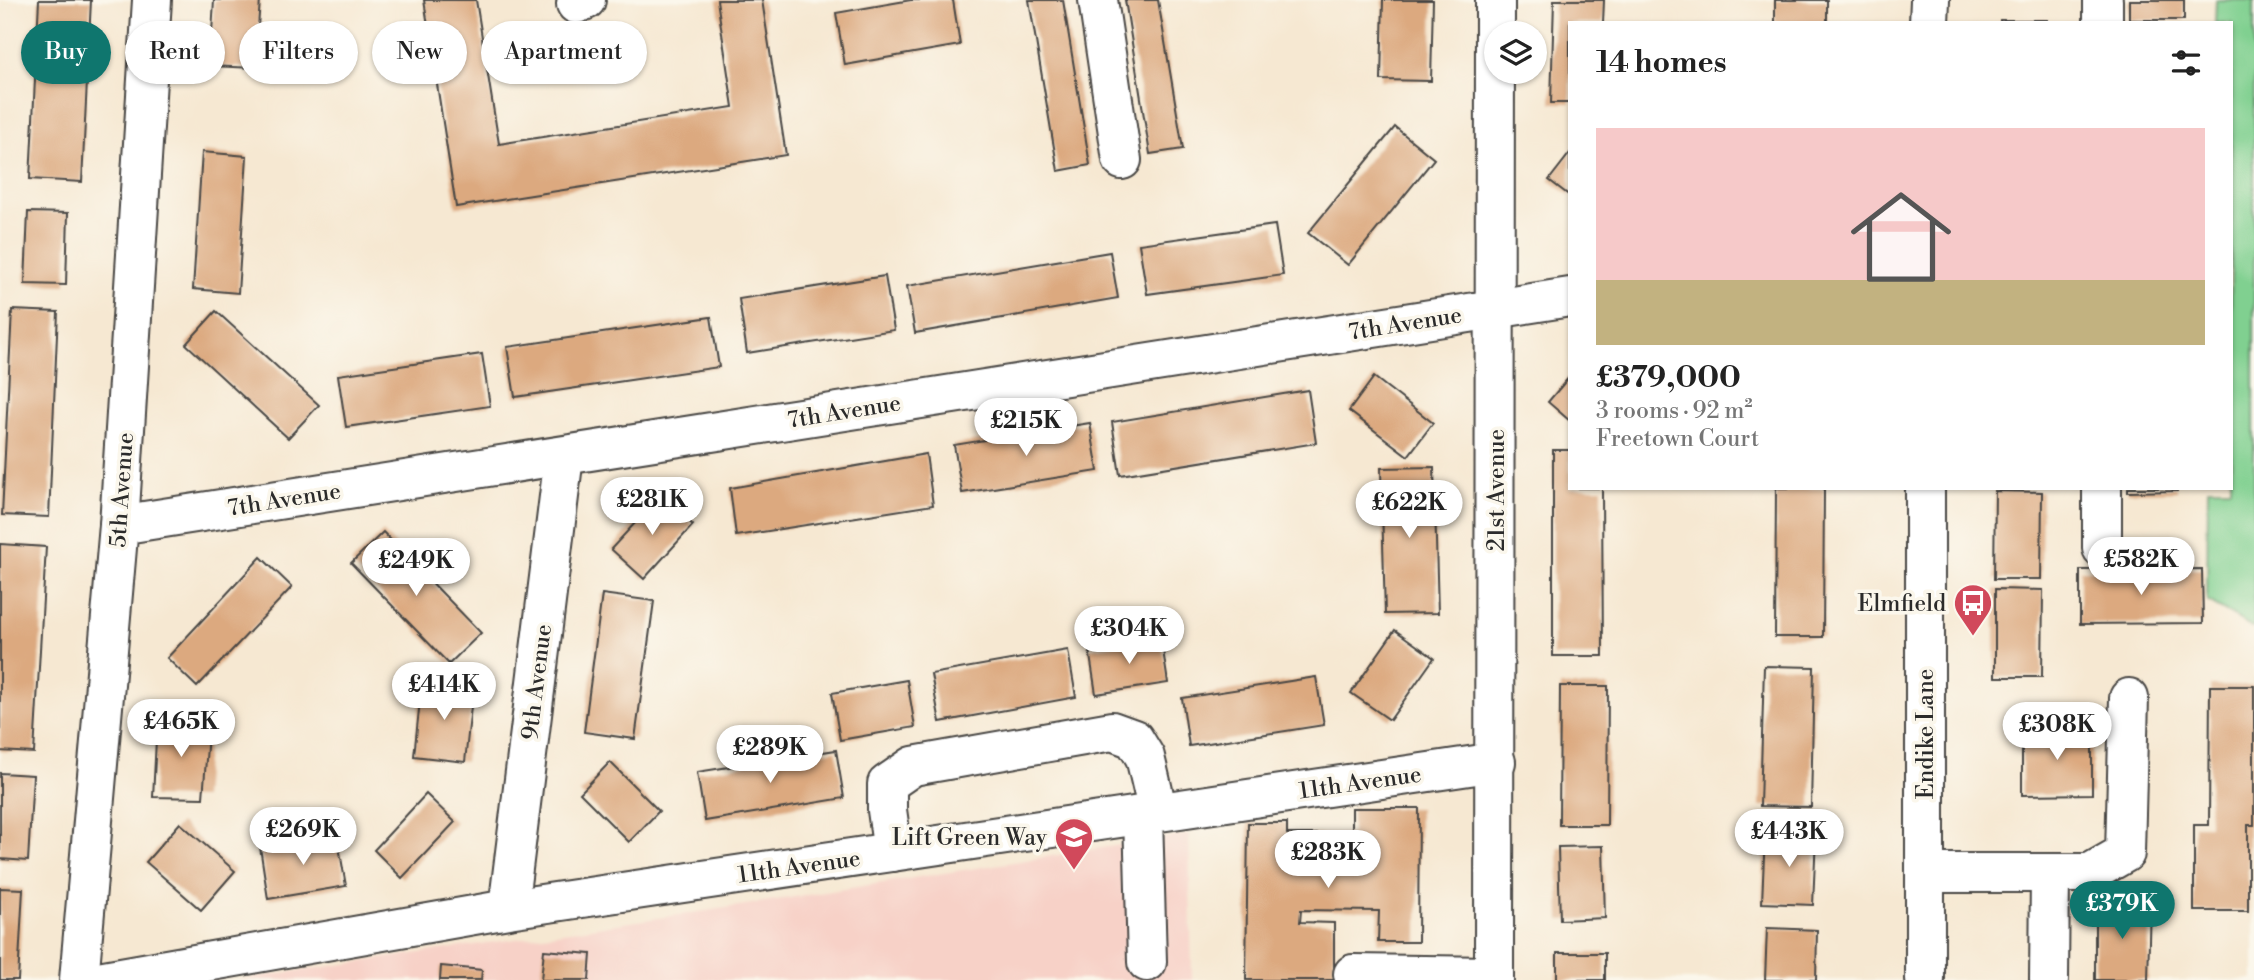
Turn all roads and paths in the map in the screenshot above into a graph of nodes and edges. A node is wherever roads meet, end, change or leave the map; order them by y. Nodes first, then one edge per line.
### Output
1 (152, 0) edge
2 (1098, 0) edge
3 (1495, 0) edge
4 (1930, 0) edge
5 (2103, 0) edge
6 (1929, 21) edge
7 (2103, 21) edge
8 (1122, 160) dead end
9 (1568, 297) edge
10 (1496, 309) junction
11 (564, 456) junction
12 (1925, 490) edge
13 (2102, 490) edge
14 (119, 524) junction
15 (2102, 548) dead end
16 (2129, 698) dead end
17 (1496, 762) junction
18 (1151, 813) junction
19 (894, 852) junction
20 (1925, 873) junction
21 (2050, 873) junction
22 (508, 909) junction
23 (1147, 962) dead end
24 (1353, 974) dead end
25 (1494, 978) edge
26 (79, 980) edge
27 (104, 980) edge
28 (1924, 980) edge
29 (2049, 980) edge

1 - 14 street, 5th Avenue
2 - 8 street
3 - 10 street, 21st Avenue
4 - 6 street
5 - 7 street
9 - 10 street, 7th Avenue
10 - 11 street, 7th Avenue
10 - 17 street, 21st Avenue
11 - 14 street, 7th Avenue
11 - 22 street, 9th Avenue
12 - 20 street, Endike Lane
13 - 15 street
14 - 26 street, 5th Avenue
16 - 21 street
17 - 18 street, 11th Avenue
17 - 25 street, 21st Avenue
18 - 19 street, 11th Avenue
18 - 19 street
18 - 23 street
19 - 22 street, 11th Avenue
20 - 21 street
20 - 28 street, Endike Lane
21 - 29 street
22 - 27 street, 11th Avenue
24 - 25 street

